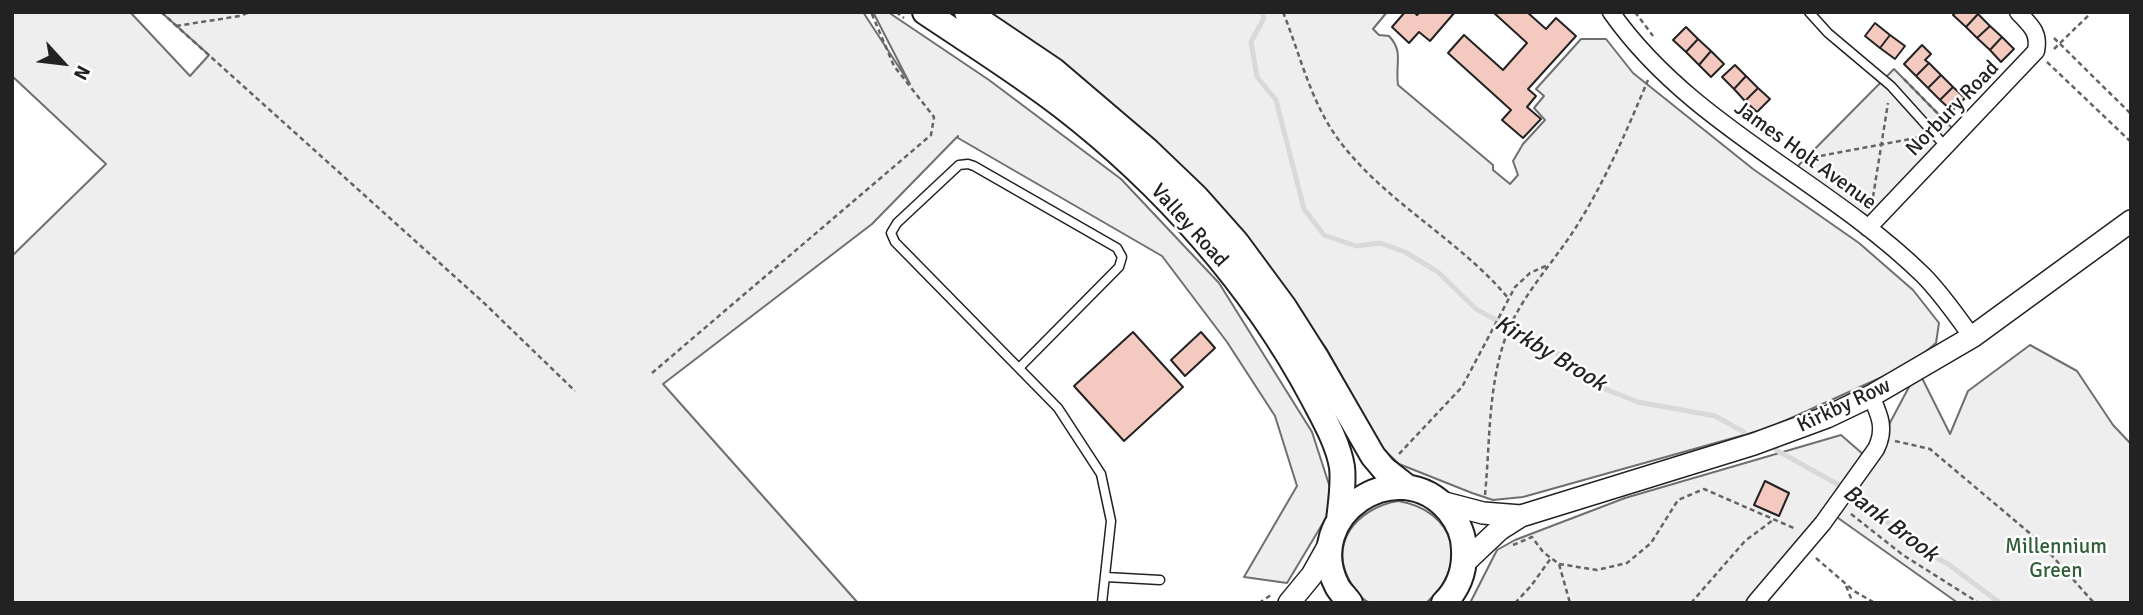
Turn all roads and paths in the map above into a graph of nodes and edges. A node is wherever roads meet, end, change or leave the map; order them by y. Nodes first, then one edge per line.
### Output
1 (161, 12) edge
2 (250, 12) edge
3 (871, 12) edge
4 (896, 12) edge
5 (967, 12) edge
6 (1283, 12) edge
7 (1611, 12) edge
8 (1809, 12) edge
9 (2018, 12) edge
10 (2092, 12) edge
11 (916, 16) edge
12 (176, 26) junction
13 (2033, 28) junction
14 (2060, 44) junction
15 (2040, 55) junction
16 (1654, 64) junction
17 (1891, 86) junction
18 (2131, 114) edge
19 (1958, 134) junction
20 (1934, 135) junction
21 (2131, 142) edge
22 (1882, 144) junction
23 (1946, 147) junction
24 (1792, 172) junction
25 (2131, 221) edge
26 (1868, 228) junction
27 (1551, 263) junction
28 (1509, 299) junction
29 (1972, 337) junction
30 (1019, 368) junction
31 (652, 373) dead end
32 (575, 391) dead end
33 (1871, 396) junction
34 (1882, 438) junction
35 (1396, 458) dead end
36 (1407, 487) junction
37 (1485, 495) dead end
38 (1441, 502) junction
39 (1838, 503) junction
40 (1521, 516) junction
41 (1773, 520) junction
42 (1335, 530) junction
43 (1807, 541) junction
44 (1509, 547) dead end
45 (1551, 558) junction
46 (1559, 564) junction
47 (1106, 577) junction
48 (1160, 580) dead end
49 (1459, 583) edge
50 (1845, 583) junction
51 (1102, 603) edge
52 (1290, 603) edge
53 (1350, 603) edge
54 (1444, 603) edge
55 (1515, 603) edge
56 (1570, 603) edge
57 (1691, 603) edge
58 (1755, 603) edge
59 (1853, 603) edge
60 (1875, 603) edge
61 (1979, 603) edge
62 (2094, 603) edge

1 - 12 path
2 - 12 path
3 - 31 path
4 - 11 path
5 - 36 main road, Valley Road
6 - 28 path
7 - 16 street, James Holt Avenue
8 - 17 lane
9 - 13 street
10 - 14 path
11 - 42 main road, Valley Road
12 - 32 path
13 - 14 path
13 - 15 street
14 - 15 path
14 - 18 path
15 - 19 street, Norbury Road
15 - 21 path
16 - 24 street, James Holt Avenue
16 - 27 path
17 - 19 path
17 - 20 lane
17 - 22 path
19 - 23 street, Norbury Road
20 - 22 path
20 - 23 lane
22 - 24 path
22 - 26 path
23 - 26 street, Norbury Road
24 - 26 street, James Holt Avenue
25 - 29 street, Kirkby Row
26 - 29 street, James Holt Avenue
27 - 28 path
27 - 37 path
28 - 35 path
29 - 33 street, Kirkby Row
30 - 30 lane
30 - 47 lane
33 - 34 street
33 - 40 street, Kirkby Row
34 - 39 street
34 - 62 path
36 - 38 main road
36 - 42 main road
38 - 40 street, Kirkby Row
38 - 49 main road
39 - 43 street
39 - 61 path
40 - 49 street, Kirkby Row
41 - 43 path
41 - 46 path
41 - 57 path
42 - 52 street
42 - 53 main road, Valley Road
43 - 50 path
43 - 58 street
44 - 45 path
45 - 46 path
45 - 55 path
46 - 56 path
47 - 48 lane
47 - 51 lane
49 - 54 main road
50 - 59 path
50 - 60 path

